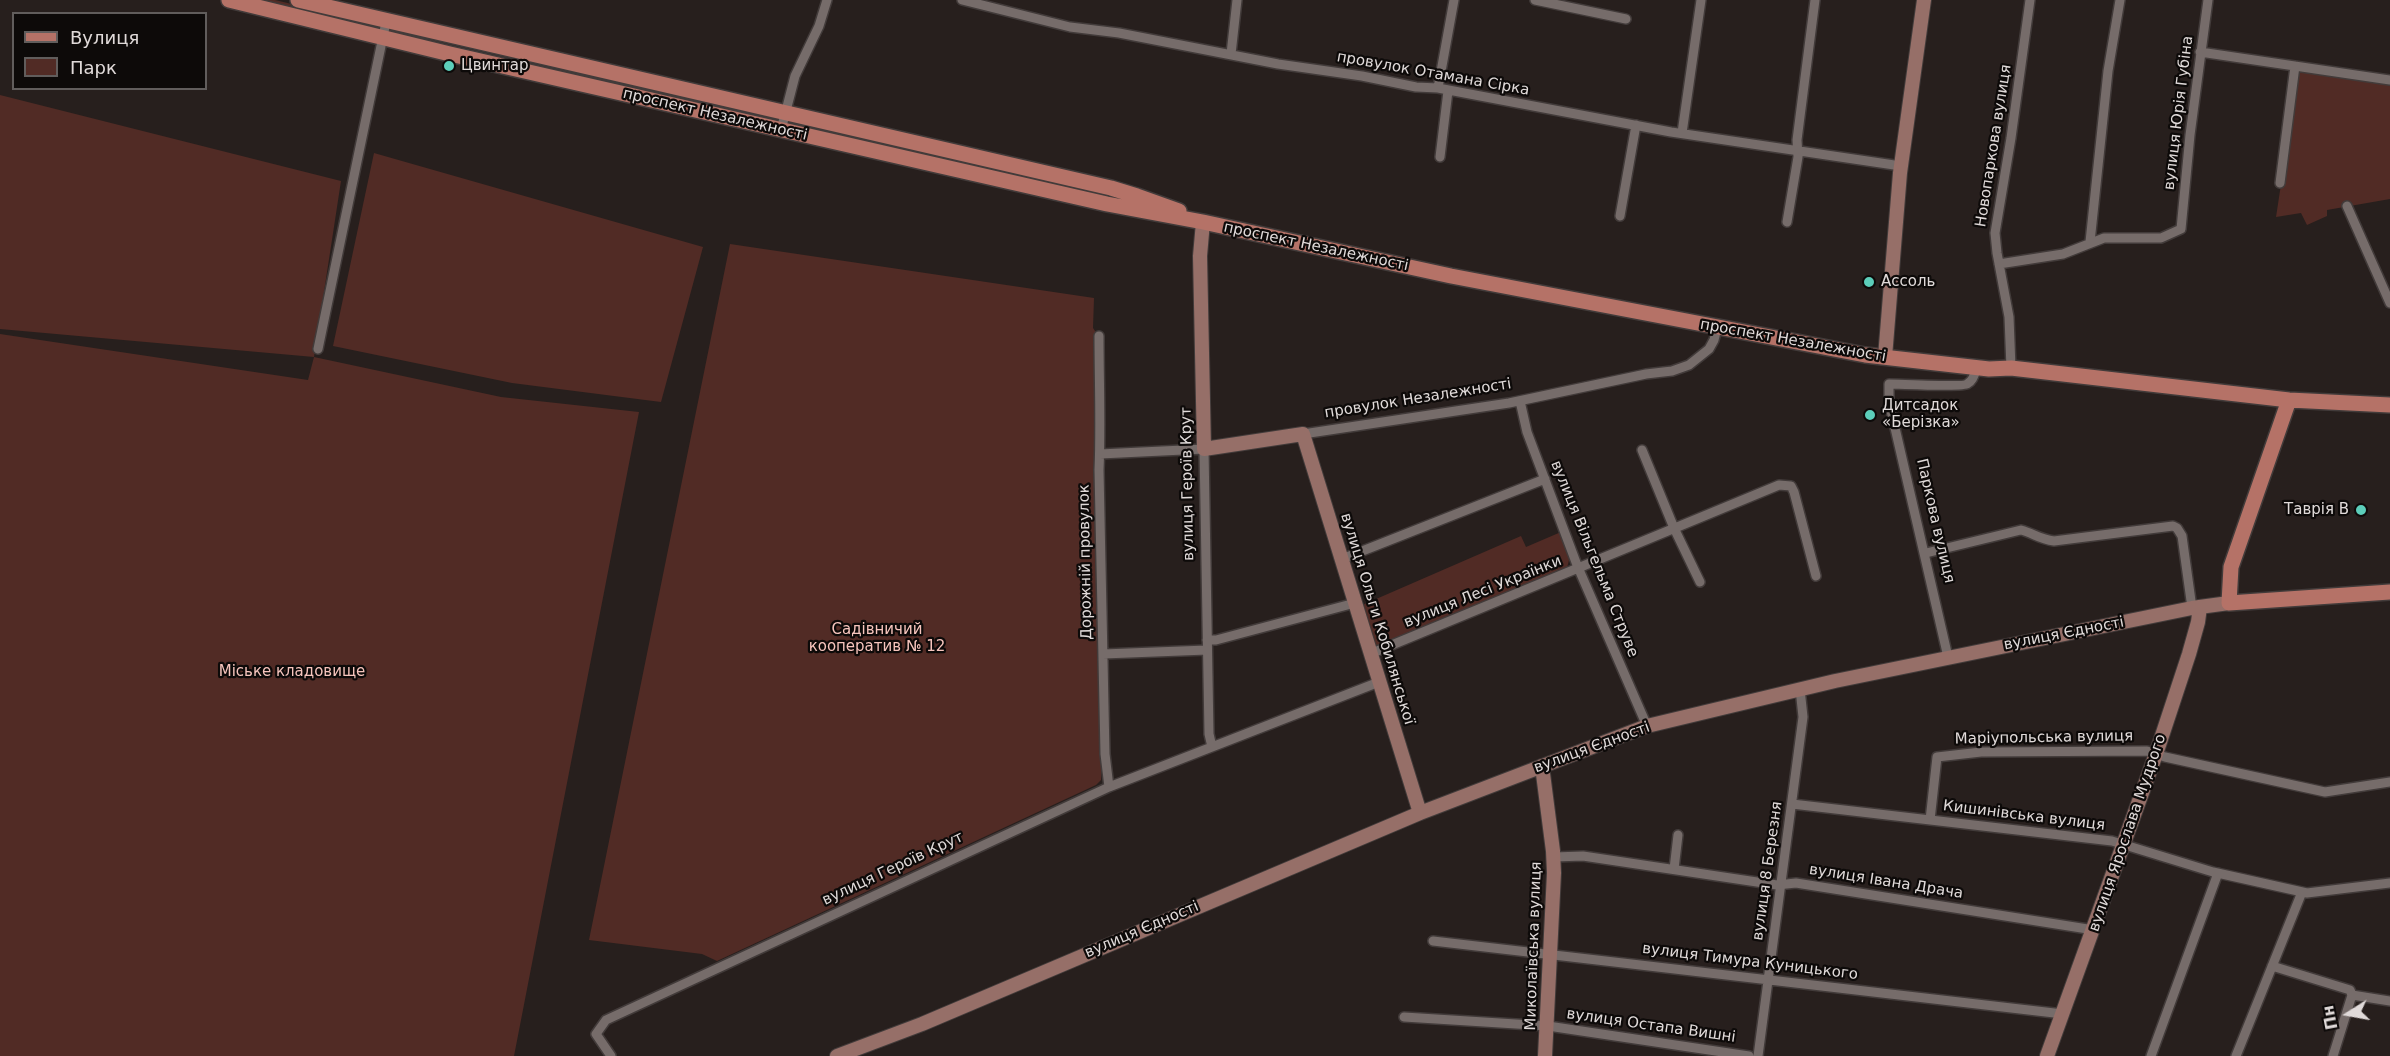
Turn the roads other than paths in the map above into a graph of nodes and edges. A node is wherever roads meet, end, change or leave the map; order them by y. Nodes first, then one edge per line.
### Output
1 (229, 0) edge
2 (298, 0) edge
3 (827, 0) edge
4 (962, 0) edge
5 (1236, 0) edge
6 (1455, 0) edge
7 (1535, 0) edge
8 (1701, 0) edge
9 (1815, 0) edge
10 (1924, 0) edge
11 (2030, 0) edge
12 (2120, 0) edge
13 (2208, 0) edge
14 (1626, 18) dead end
15 (386, 22) junction
16 (383, 38) junction
17 (2200, 52) junction
18 (1231, 54) junction
19 (2295, 66) junction
20 (2390, 80) edge
21 (1437, 88) junction
22 (1448, 91) junction
23 (784, 113) junction
24 (1635, 125) junction
25 (781, 130) junction
26 (1682, 133) junction
27 (1797, 150) junction
28 (1440, 157) dead end
29 (1901, 166) junction
30 (2280, 183) dead end
31 (1117, 190) junction
32 (1114, 206) junction
33 (2347, 206) dead end
34 (1620, 216) dead end
35 (1203, 222) junction
36 (1787, 222) dead end
37 (2090, 242) junction
38 (1999, 264) junction
39 (2390, 303) edge
40 (1717, 328) junction
41 (1099, 336) dead end
42 (318, 349) dead end
43 (1885, 357) junction
44 (1976, 368) junction
45 (2011, 368) junction
46 (1520, 400) junction
47 (2289, 400) junction
48 (2390, 405) edge
49 (1303, 434) junction
50 (1204, 449) junction
51 (1642, 450) dead end
52 (1100, 454) junction
53 (1545, 479) junction
54 (1674, 528) junction
55 (1926, 553) junction
56 (1342, 559) junction
57 (1579, 569) junction
58 (1816, 576) dead end
59 (1700, 582) dead end
60 (2390, 592) edge
61 (1355, 603) junction
62 (2229, 603) junction
63 (2196, 607) junction
64 (1207, 645) junction
65 (1103, 654) junction
66 (1370, 654) junction
67 (1948, 657) junction
68 (1379, 682) junction
69 (1800, 689) junction
70 (1647, 726) junction
71 (1212, 747) junction
72 (2156, 754) junction
73 (1542, 766) junction
74 (2390, 782) edge
75 (1109, 787) junction
76 (1792, 804) junction
77 (1420, 813) junction
78 (1930, 820) junction
79 (1678, 835) dead end
80 (2123, 846) junction
81 (1554, 857) junction
82 (1674, 869) junction
83 (2218, 873) junction
84 (2390, 883) edge
85 (1782, 884) junction
86 (2302, 892) junction
87 (2094, 930) junction
88 (1433, 941) dead end
89 (1552, 955) junction
90 (2272, 966) junction
91 (1768, 980) junction
92 (2352, 995) junction
93 (2390, 1001) edge
94 (2063, 1014) junction
95 (1404, 1017) dead end
96 (1548, 1026) junction
97 (611, 1056) edge
98 (837, 1056) edge
99 (1545, 1056) edge
100 (1749, 1056) edge
101 (1758, 1056) edge
102 (2047, 1056) edge
103 (2151, 1056) edge
104 (2236, 1056) edge
105 (2333, 1056) edge

1 - 16 main road, проспект Незалежності
2 - 15 main road, проспект Незалежності
3 - 23 street
4 - 18 street, провулок Отамана Сірка
5 - 18 street
6 - 21 street
7 - 14 street
8 - 26 street
9 - 27 street
10 - 29 street
11 - 38 street, Новопаркова вулиця
12 - 37 street
13 - 17 street, вулиця Юрія Губіна
15 - 16 street
15 - 23 main road, проспект Незалежності
16 - 25 main road, проспект Незалежності
16 - 42 street
17 - 19 street
17 - 37 street, вулиця Юрія Губіна
18 - 21 street, провулок Отамана Сірка
19 - 20 street
19 - 30 street
21 - 22 street, провулок Отамана Сірка
22 - 24 street, провулок Отамана Сірка
22 - 28 street
23 - 25 street
23 - 31 main road, проспект Незалежності
24 - 26 street, провулок Отамана Сірка
24 - 34 street
25 - 32 main road, проспект Незалежності
26 - 27 street, провулок Отамана Сірка
27 - 29 street, провулок Отамана Сірка
27 - 36 street
29 - 43 street
31 - 32 main road
31 - 35 main road, проспект Незалежності
32 - 35 main road, проспект Незалежності
33 - 39 street
35 - 40 main road, проспект Незалежності
35 - 50 street, вулиця Героїв Крут
37 - 38 street
38 - 45 street, Новопаркова вулиця
40 - 43 main road, проспект Незалежності
40 - 46 street, провулок Незалежності
41 - 52 street, Дорожній провулок
43 - 44 main road, проспект Незалежності
44 - 45 main road, проспект Незалежності
44 - 55 street, Паркова вулиця
45 - 47 main road, проспект Незалежності
46 - 49 street, провулок Незалежності
46 - 53 street, вулиця Вільгельма Струве
47 - 48 main road, проспект Незалежності
47 - 62 main road
49 - 50 street, провулок Незалежності
49 - 56 street, вулиця Ольги Кобилянської
50 - 52 street, провулок Незалежності
50 - 64 street, вулиця Героїв Крут
51 - 54 street
52 - 65 street, Дорожній провулок
53 - 56 street
53 - 57 street, вулиця Вільгельма Струве
54 - 57 street, вулиця Лесі Українки
54 - 58 street, вулиця Лесі Українки
54 - 59 street
55 - 63 street
55 - 67 street, Паркова вулиця
56 - 61 street, вулиця Ольги Кобилянської
57 - 66 street, вулиця Лесі Українки
57 - 70 street, вулиця Вільгельма Струве
60 - 62 main road, вулиця Єдності
61 - 64 street
61 - 66 street, вулиця Ольги Кобилянської
62 - 63 street, вулиця Єдності
63 - 67 street, вулиця Єдності
63 - 72 street, вулиця Ярослава Мудрого
64 - 65 street
64 - 71 street, вулиця Героїв Крут
65 - 75 street, Дорожній провулок
66 - 68 street, вулиця Ольги Кобилянської
67 - 69 street, вулиця Єдності
68 - 71 street, вулиця Героїв Крут
68 - 77 street, вулиця Ольги Кобилянської
69 - 70 street, вулиця Єдності
69 - 76 street, вулиця 8 Березня
70 - 73 street, вулиця Єдності
71 - 75 street, вулиця Героїв Крут
72 - 74 street, Маріупольська вулиця
72 - 78 street, Маріупольська вулиця
72 - 80 street, вулиця Ярослава Мудрого
73 - 77 street, вулиця Єдності
73 - 81 street, Миколаївська вулиця
75 - 97 street, вулиця Героїв Крут
76 - 78 street, Кишинівська вулиця
76 - 85 street, вулиця 8 Березня
77 - 98 street, вулиця Єдності
78 - 80 street, Кишинівська вулиця
79 - 82 street
80 - 83 street, Кишинівська вулиця
80 - 87 street, вулиця Ярослава Мудрого
81 - 82 street, вулиця Івана Драча
81 - 89 street, Миколаївська вулиця
82 - 85 street, вулиця Івана Драча
83 - 86 street, Кишинівська вулиця
83 - 103 street
84 - 86 street, Кишинівська вулиця
85 - 87 street, вулиця Івана Драча
85 - 91 street, вулиця 8 Березня
86 - 90 street
87 - 94 street, вулиця Ярослава Мудрого
88 - 89 street, вулиця Тимура Куницького
89 - 91 street, вулиця Тимура Куницького
89 - 96 street, Миколаївська вулиця
90 - 92 street
90 - 104 street
91 - 94 street, вулиця Тимура Куницького
91 - 101 street, вулиця 8 Березня
92 - 93 street
92 - 105 street
94 - 102 street, вулиця Ярослава Мудрого
95 - 96 street, вулиця Остапа Вишні
96 - 99 street, Миколаївська вулиця
96 - 100 street, вулиця Остапа Вишні

